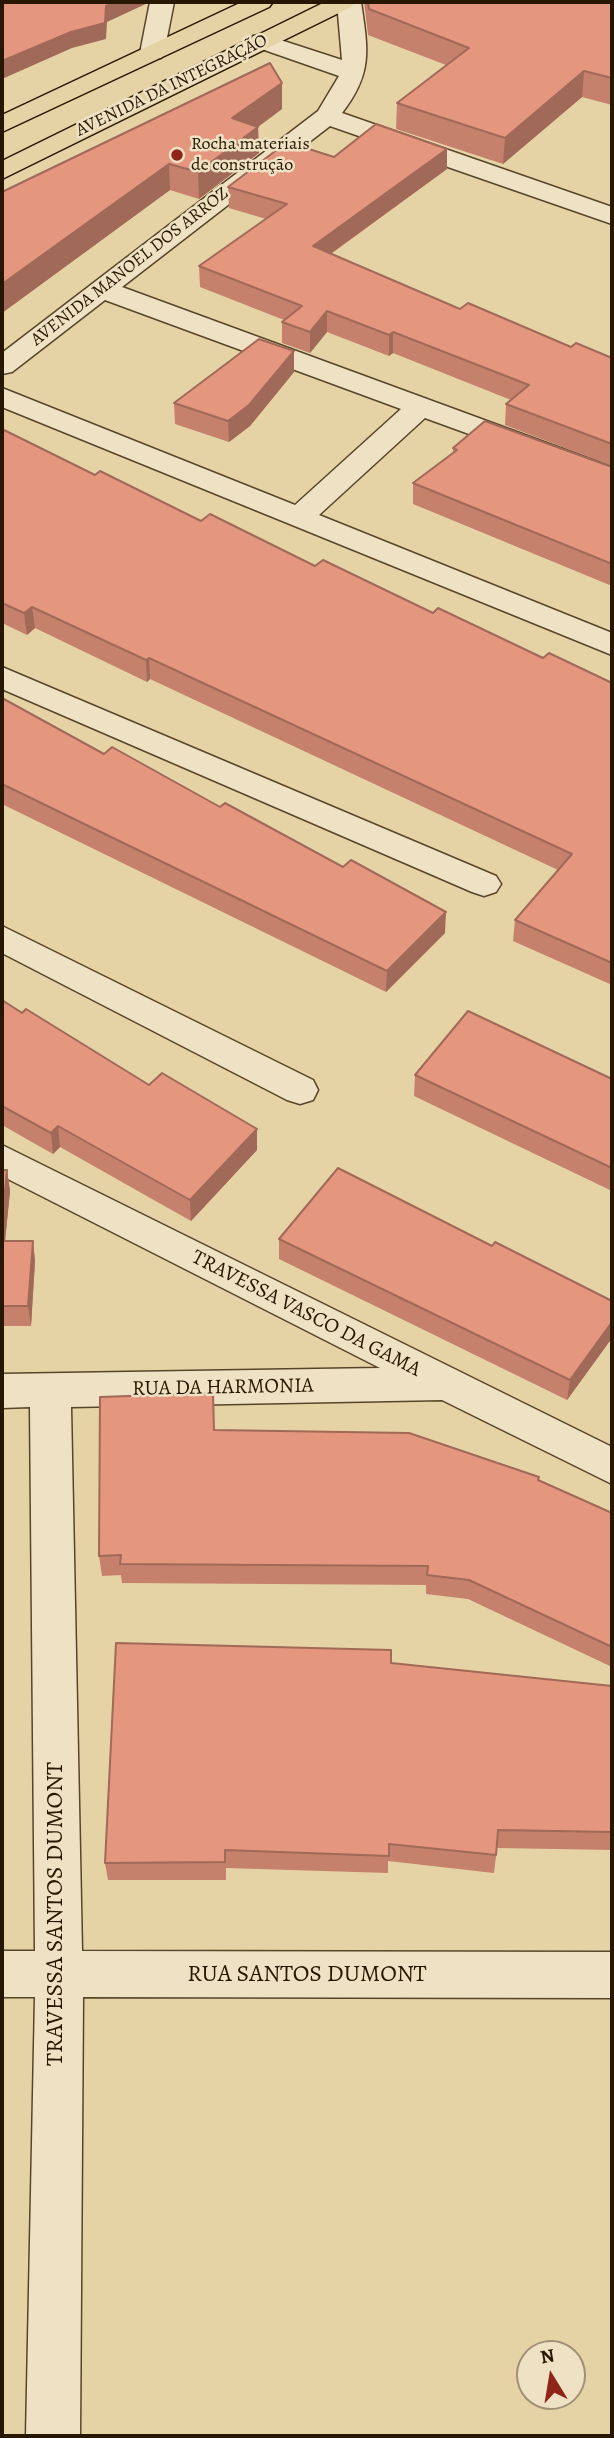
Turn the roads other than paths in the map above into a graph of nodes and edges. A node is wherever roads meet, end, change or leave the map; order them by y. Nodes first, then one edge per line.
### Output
1 (162, 2) edge
2 (261, 2) edge
3 (343, 2) edge
4 (349, 2) edge
5 (262, 41) junction
6 (152, 54) junction
7 (354, 73) junction
8 (327, 116) junction
9 (2, 124) edge
10 (2, 171) edge
11 (612, 216) edge
12 (102, 289) junction
13 (2, 366) edge
14 (2, 397) edge
15 (423, 405) junction
16 (612, 477) edge
17 (299, 517) junction
18 (612, 645) edge
19 (2, 677) edge
20 (484, 884) dead end
21 (2, 938) edge
22 (300, 1090) dead end
23 (2, 1159) edge
24 (444, 1384) junction
25 (2, 1391) edge
26 (50, 1391) junction
27 (612, 1467) edge
28 (2, 1974) edge
29 (59, 1975) junction
30 (612, 1975) edge
31 (52, 2436) edge

1 - 6 street
2 - 6 main road, AVENIDA DA INTEGRAÇÃO
3 - 5 main road, AVENIDA DA INTEGRAÇÃO
4 - 7 street
5 - 7 street
5 - 10 main road, AVENIDA DA INTEGRAÇÃO
6 - 9 main road, AVENIDA DA INTEGRAÇÃO
7 - 8 street, AVENIDA MANOEL DOS ARROZ
8 - 11 street
8 - 12 street, AVENIDA MANOEL DOS ARROZ
12 - 13 street, AVENIDA MANOEL DOS ARROZ
12 - 15 street
14 - 17 street
15 - 16 street
15 - 17 street
17 - 18 street
19 - 20 street
21 - 22 street
23 - 24 street, TRAVESSA VASCO DA GAMA
24 - 26 street, RUA DA HARMONIA
24 - 27 street, TRAVESSA VASCO DA GAMA
25 - 26 street, RUA DA HARMONIA
26 - 29 street, TRAVESSA SANTOS DUMONT
28 - 29 street, RUA SANTOS DUMONT
29 - 30 street, RUA SANTOS DUMONT
29 - 31 street, TRAVESSA SANTOS DUMONT

